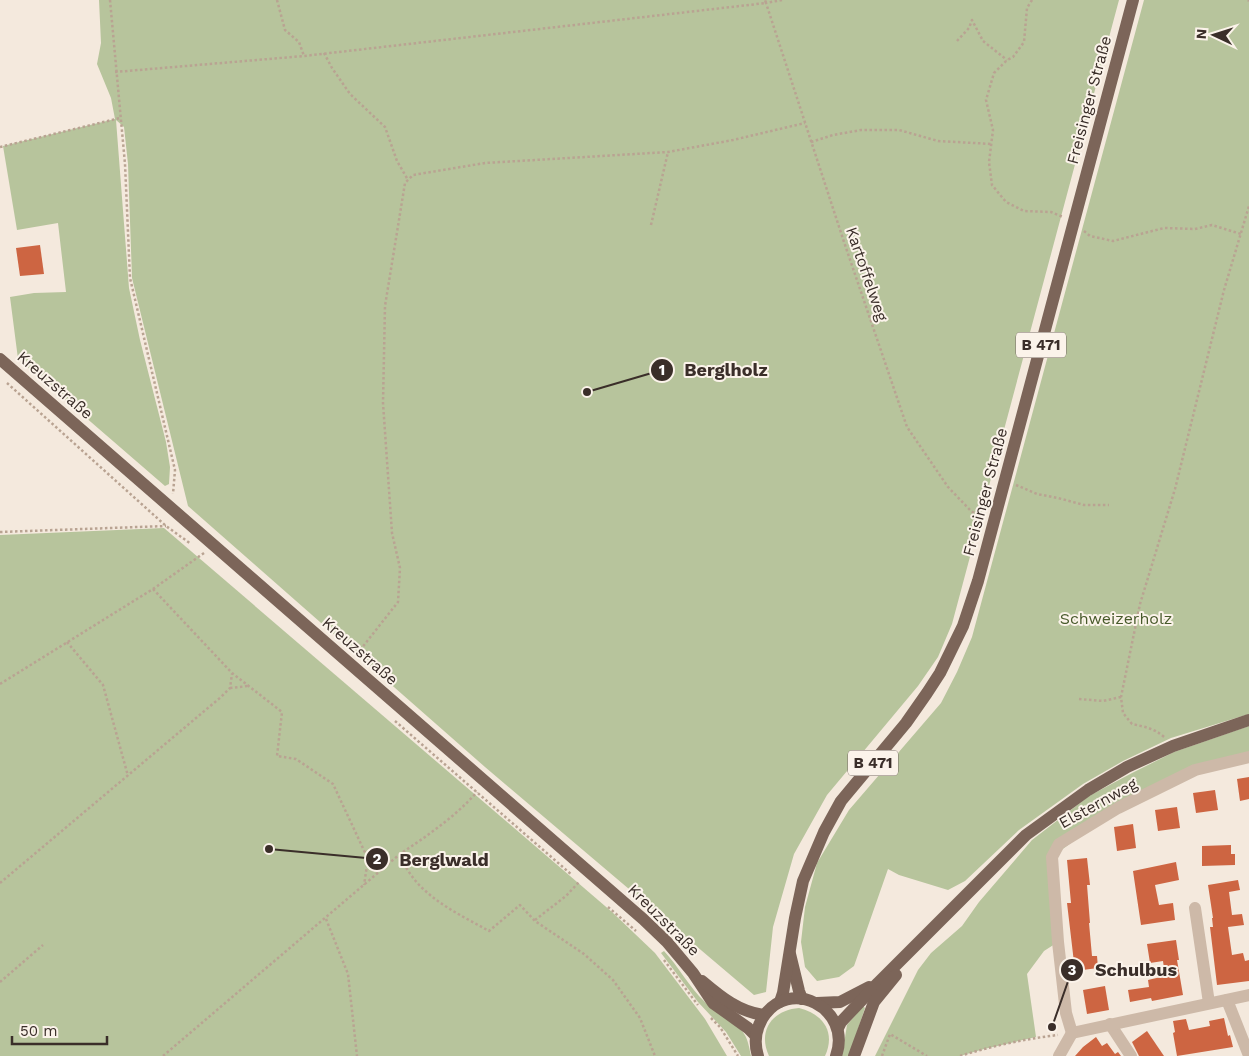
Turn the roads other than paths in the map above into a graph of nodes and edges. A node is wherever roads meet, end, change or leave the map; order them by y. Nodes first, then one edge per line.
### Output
1 (1132, 0) edge
2 (0, 359) edge
3 (1249, 720) edge
4 (1249, 758) edge
5 (1195, 908) dead end
6 (923, 939) junction
7 (790, 954) junction
8 (693, 973) junction
9 (878, 982) junction
10 (1249, 995) edge
11 (802, 999) junction
12 (1227, 1000) junction
13 (780, 1002) junction
14 (817, 1003) junction
15 (1209, 1003) junction
16 (764, 1015) junction
17 (1110, 1024) junction
18 (838, 1028) junction
19 (1072, 1033) junction
20 (756, 1036) junction
21 (1248, 1053) edge
22 (758, 1056) edge
23 (836, 1056) edge
24 (854, 1056) edge
25 (1059, 1056) edge
26 (1132, 1056) edge

1 - 7 main road, Freisinger Straße / B 471
2 - 8 main road, Kreuzstraße
3 - 6 main road
4 - 19 street, Elsternweg
5 - 15 street
6 - 9 main road
6 - 24 main road
7 - 11 main road, B 471
7 - 13 main road, B 471
8 - 16 main road, Kreuzstraße
8 - 20 main road, Kreuzstraße
9 - 14 main road
9 - 18 main road
10 - 12 street
11 - 13 main road
11 - 14 main road
12 - 15 street
12 - 21 street
13 - 16 main road
14 - 18 main road
15 - 17 street
16 - 20 main road
17 - 19 street
17 - 26 street
18 - 23 main road
19 - 25 street
20 - 22 main road

